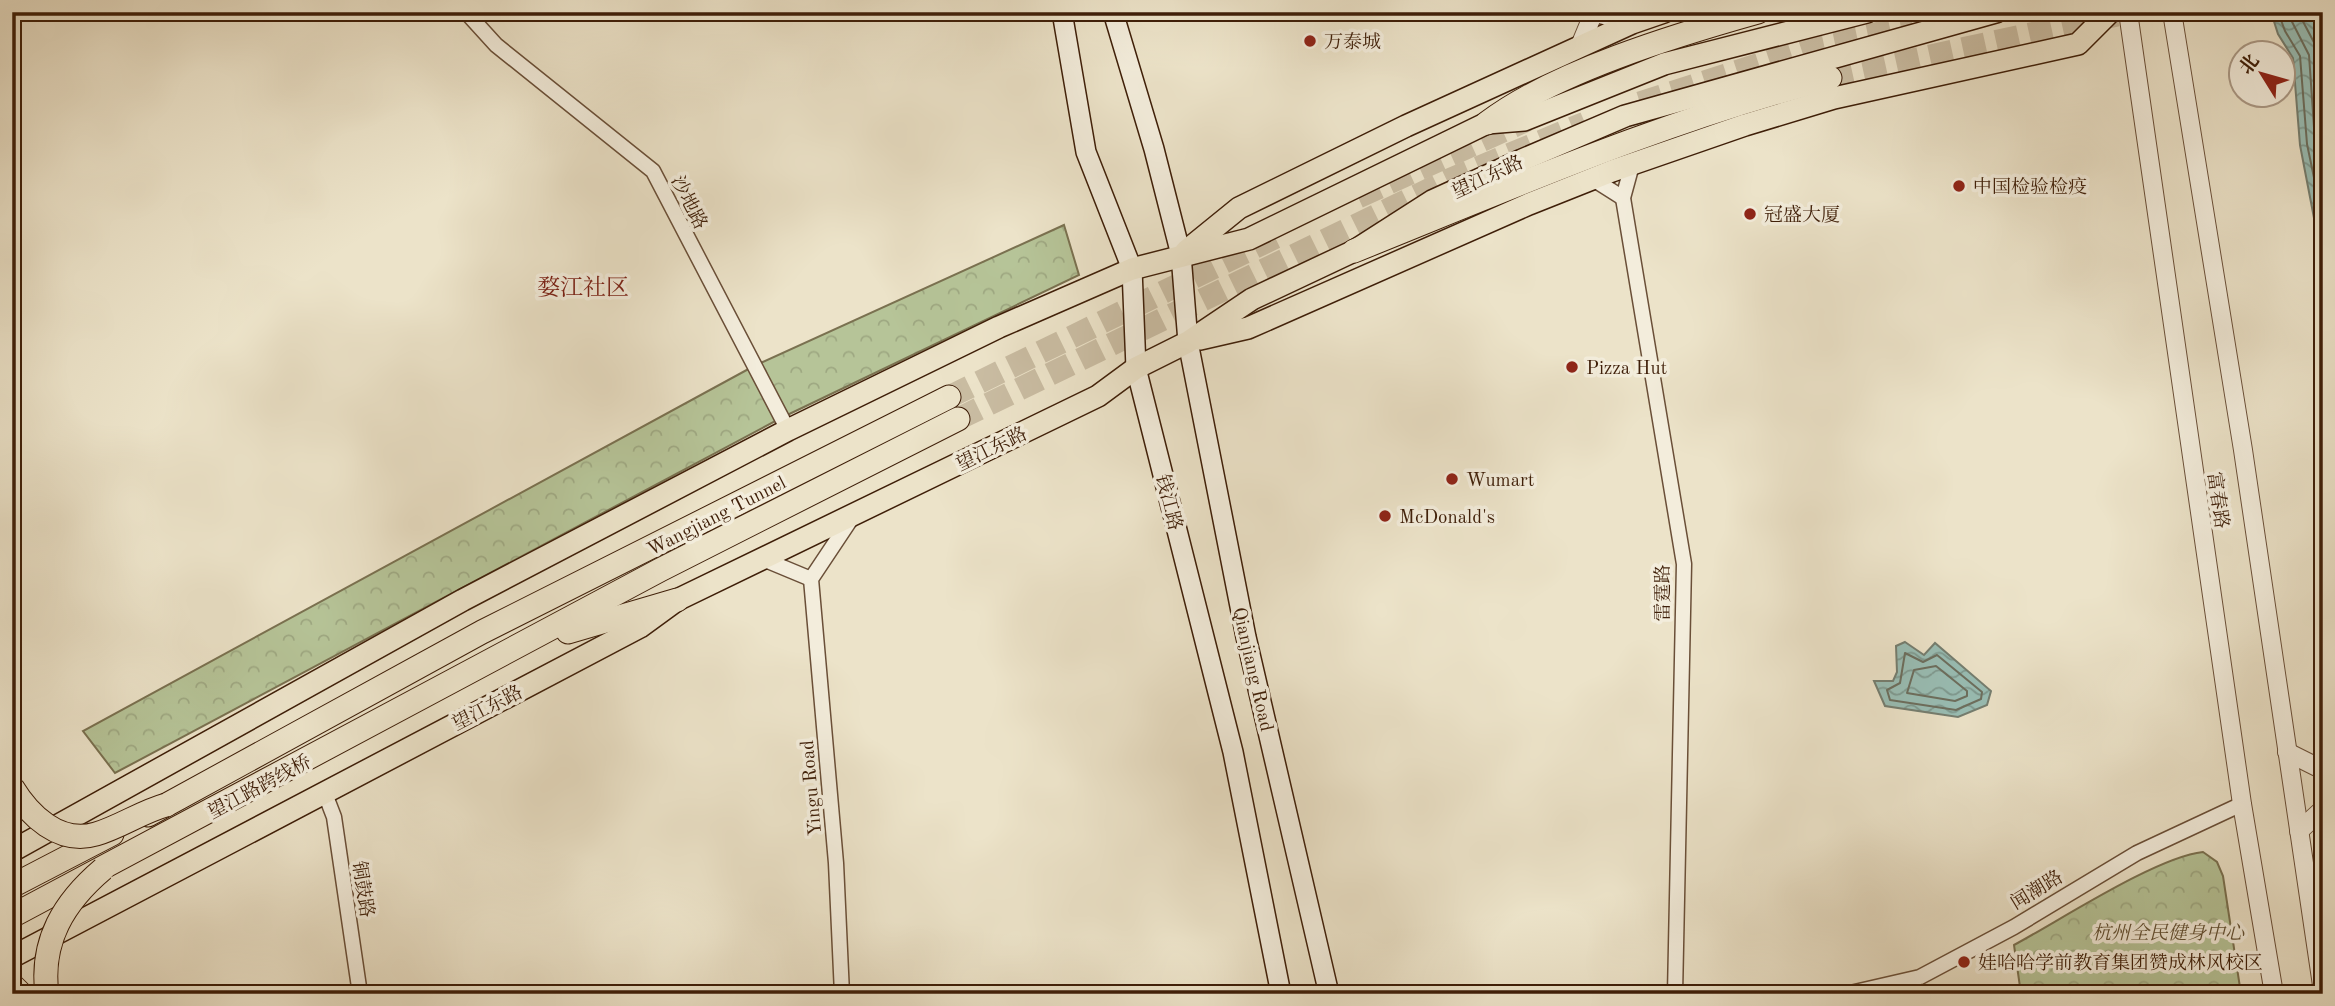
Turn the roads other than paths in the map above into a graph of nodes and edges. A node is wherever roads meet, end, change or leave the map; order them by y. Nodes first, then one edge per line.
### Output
1 (466, 12) edge
2 (1062, 12) edge
3 (1113, 12) edge
4 (1594, 12) edge
5 (1664, 12) edge
6 (1758, 12) edge
7 (1867, 12) edge
8 (1996, 12) edge
9 (2110, 12) edge
10 (2128, 12) edge
11 (2172, 12) edge
12 (1632, 23) junction
13 (1579, 48) junction
14 (1830, 78) tunnel mouth
15 (1487, 123) junction
16 (1632, 164) junction
17 (1593, 179) junction
18 (1623, 198) junction
19 (1354, 251) junction
20 (1181, 255) junction
21 (1132, 269) junction
22 (1188, 342) junction
23 (1136, 368) junction
24 (949, 397) tunnel mouth
25 (958, 419) tunnel mouth
26 (788, 430) junction
27 (854, 515) junction
28 (763, 559) junction
29 (811, 579) junction
30 (677, 600) junction
31 (482, 632) joint
32 (510, 652) junction
33 (2287, 752) junction
34 (2323, 770) edge
35 (12, 787) edge
36 (324, 791) junction
37 (2242, 804) junction
38 (166, 806) junction
39 (2323, 809) edge
40 (2298, 831) junction
41 (12, 850) edge
42 (103, 869) junction
43 (12, 886) edge
44 (12, 916) edge
45 (12, 957) edge
46 (12, 985) edge
47 (2323, 992) edge
48 (21, 994) edge
49 (47, 994) edge
50 (360, 994) edge
51 (842, 994) edge
52 (1282, 994) edge
53 (1329, 994) edge
54 (1675, 994) edge
55 (1846, 994) edge
56 (2274, 994) edge

1 - 26 street, 沙地路
2 - 21 main road, 钱江路
3 - 20 main road
4 - 12 street
4 - 13 street
5 - 12 main road
6 - 15 highway
7 - 15 main road, 望江东路
8 - 19 main road, 望江东路
9 - 16 main road
10 - 37 street, 富春路
11 - 33 street, 富春路
12 - 13 main road
13 - 20 main road
14 - 19 highway
15 - 20 main road, 望江东路
16 - 17 main road
16 - 18 street, 雷霆路
17 - 18 street
17 - 22 main road
18 - 54 street, 雷霆路
19 - 22 main road, 望江东路
20 - 21 main road, 望江东路
20 - 22 main road
21 - 23 main road, 钱江路
21 - 26 main road, 望江东路
22 - 23 main road, 望江东路
22 - 53 main road, Qianjiang Road
23 - 27 main road, 望江东路
23 - 52 main road, 钱江路
24 - 31 highway, Wangjiang Tunnel
25 - 32 highway, Wangjiang Tunnel
26 - 41 main road, 望江东路
27 - 28 main road, 望江东路
27 - 29 street
28 - 29 street
28 - 30 main road, 望江东路
29 - 51 street, Yingu Road
30 - 32 highway
30 - 36 main road, 望江东路
31 - 38 highway, 望江路跨线桥
32 - 42 highway, 望江路跨线桥
33 - 34 street
33 - 40 street, 富春路
35 - 38 highway, bridge
36 - 45 main road, 望江东路
36 - 50 street, 铜鼓路
37 - 55 street, 闻潮路
37 - 56 street, 富春路
38 - 43 highway, 望江路跨线桥, bridge
39 - 40 street
40 - 47 street, 富春路
42 - 44 highway, 望江路跨线桥, bridge
42 - 49 highway, bridge
46 - 48 highway

